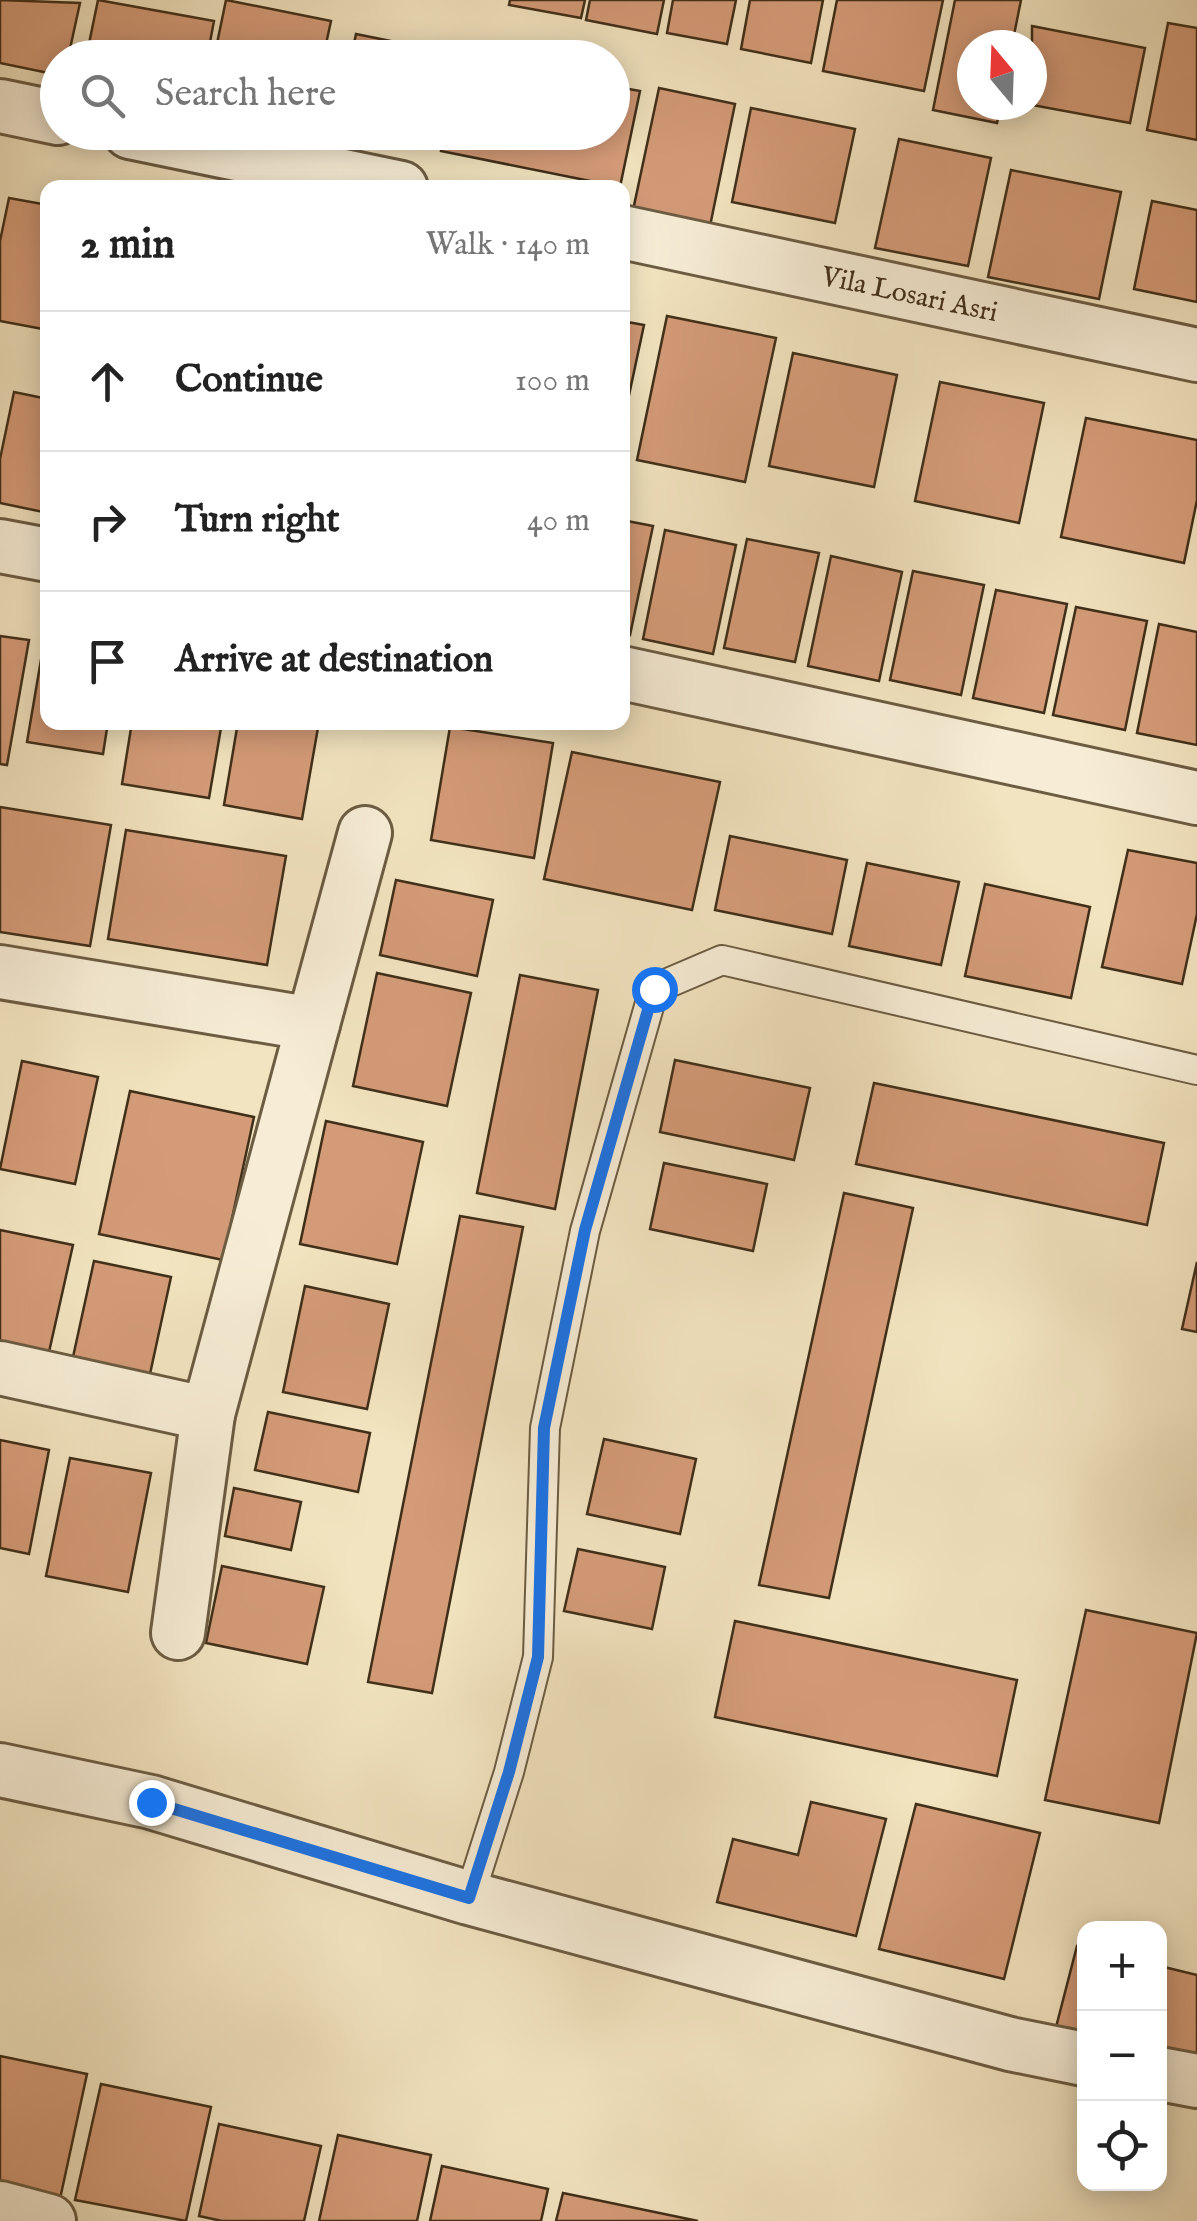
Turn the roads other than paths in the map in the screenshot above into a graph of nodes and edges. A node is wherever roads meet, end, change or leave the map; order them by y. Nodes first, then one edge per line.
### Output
1 (0, 106) edge
2 (40, 114) edge
3 (217, 150) edge
4 (362, 180) edge
5 (630, 234) edge
6 (1197, 355) edge
7 (0, 546) edge
8 (40, 554) edge
9 (630, 674) edge
10 (1197, 798) edge
11 (365, 833) dead end
12 (0, 972) edge
13 (314, 1024) junction
14 (1197, 1070) edge
15 (0, 1368) edge
16 (208, 1414) junction
17 (178, 1633) dead end
18 (0, 1770) edge
19 (469, 1898) junction
20 (1077, 2058) edge
21 (1167, 2075) edge
22 (1197, 2081) edge
23 (0, 2208) edge
24 (49, 2221) edge

1 - 2 street
3 - 4 street
5 - 6 street, Vila Losari Asri
7 - 8 street
9 - 10 street
11 - 13 street
12 - 13 street
13 - 16 street
14 - 19 lane
15 - 16 street
16 - 17 street
18 - 19 street
19 - 20 street
21 - 22 street
23 - 24 street

